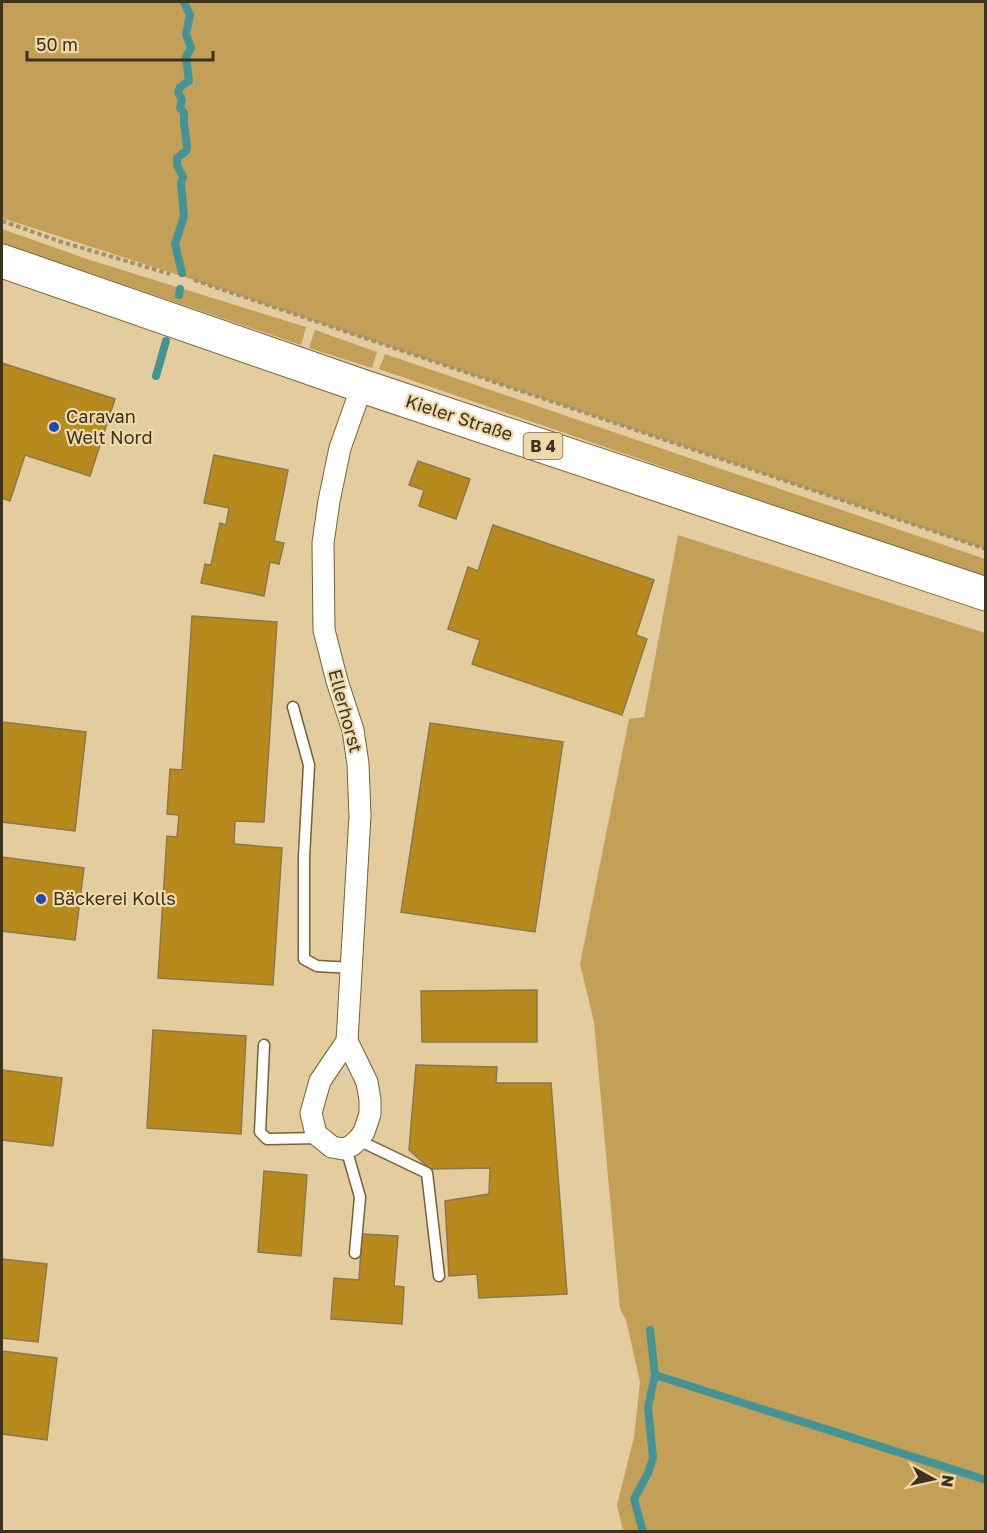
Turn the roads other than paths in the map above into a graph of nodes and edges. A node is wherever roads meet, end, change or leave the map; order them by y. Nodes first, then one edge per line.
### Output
1 (2, 261) edge
2 (362, 386) junction
3 (986, 594) edge
4 (293, 706) dead end
5 (352, 968) junction
6 (347, 1041) junction
7 (264, 1045) dead end
8 (320, 1138) junction
9 (352, 1144) junction
10 (355, 1253) dead end
11 (439, 1276) dead end

1 - 2 main road, Kieler Straße / B 4
2 - 3 main road, Kieler Straße / B 4
2 - 5 street, Ellerhorst
4 - 5 lane
5 - 6 street, Ellerhorst
6 - 8 street
6 - 9 street, Ellerhorst
7 - 8 lane
8 - 9 street
9 - 10 lane
9 - 11 lane

